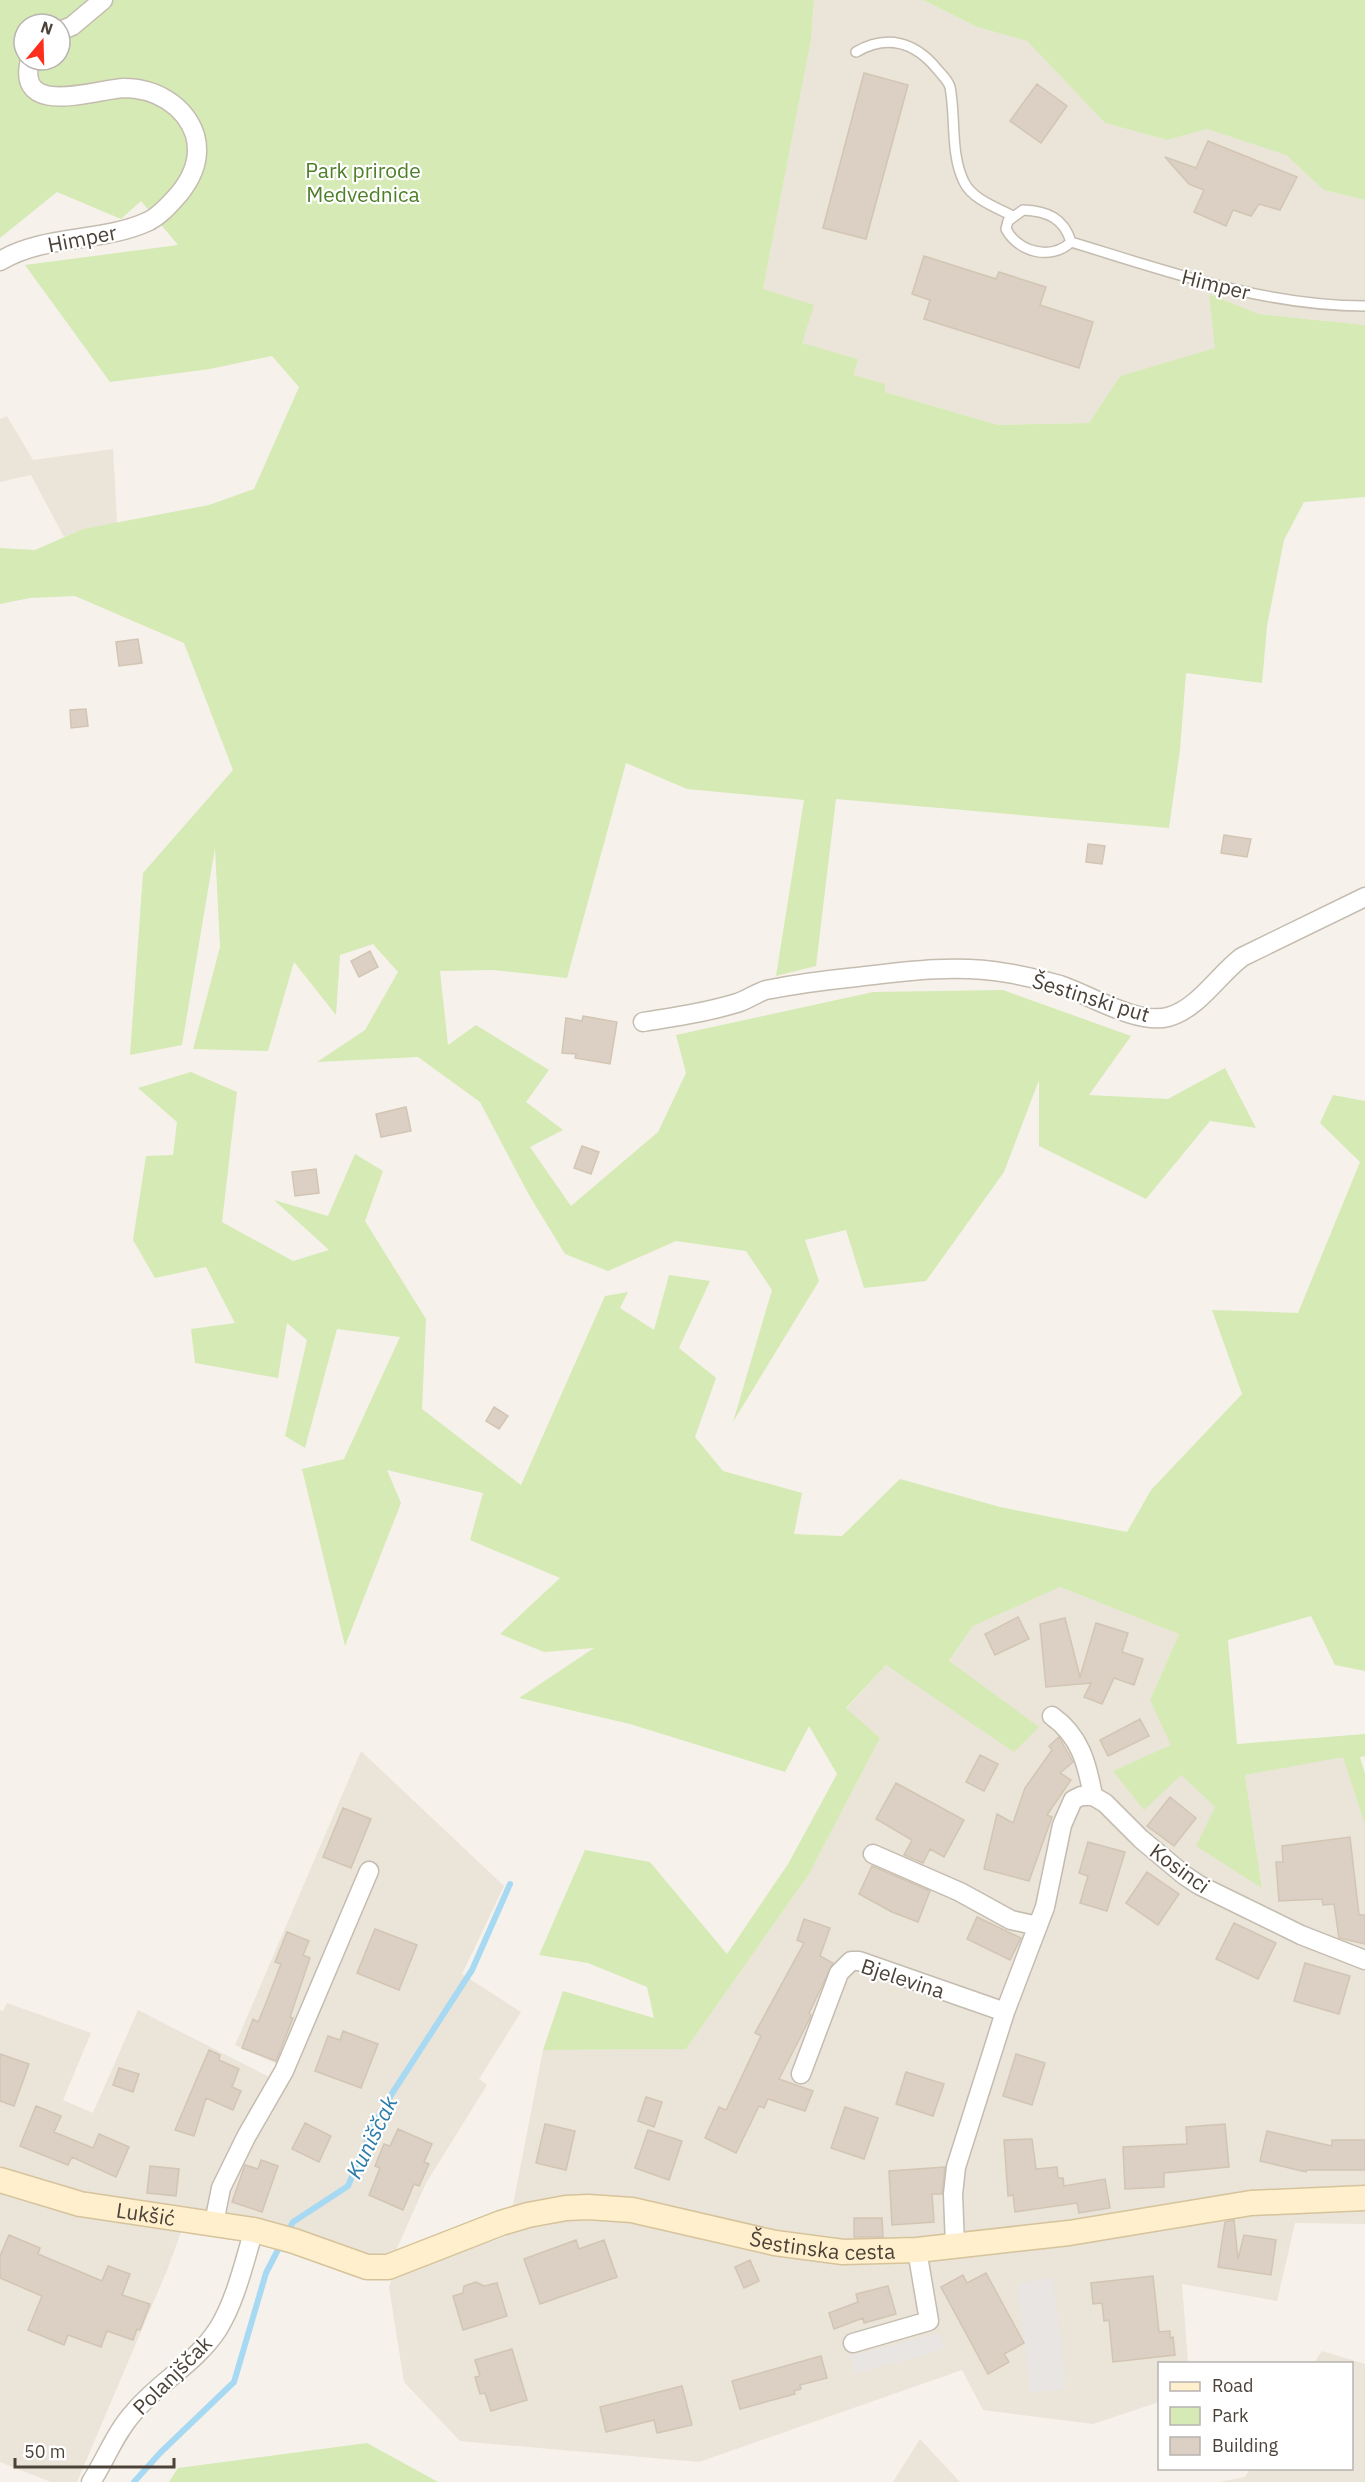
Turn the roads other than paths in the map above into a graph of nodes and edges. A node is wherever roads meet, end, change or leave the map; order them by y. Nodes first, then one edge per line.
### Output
1 (103, 0) edge
2 (72, 26) edge
3 (856, 51) dead end
4 (29, 72) edge
5 (1012, 216) junction
6 (1071, 242) junction
7 (0, 261) edge
8 (1365, 306) edge
9 (1365, 897) edge
10 (643, 1022) dead end
11 (1052, 1716) dead end
12 (1093, 1796) junction
13 (873, 1854) dead end
14 (369, 1871) dead end
15 (1038, 1926) junction
16 (1365, 1960) edge
17 (1005, 2012) junction
18 (801, 2074) dead end
19 (0, 2180) edge
20 (1365, 2198) edge
21 (214, 2223) junction
22 (273, 2235) junction
23 (955, 2246) junction
24 (917, 2250) junction
25 (853, 2343) dead end
26 (91, 2482) edge

1 - 2 street
3 - 5 lane
4 - 7 street, Himper
5 - 6 lane
5 - 6 lane
6 - 8 lane, Himper
9 - 10 street, Šestinski put
11 - 12 street
12 - 15 street
12 - 16 street, Kosinci
13 - 15 street
14 - 21 street
15 - 17 street
17 - 18 street, Bjelevina
17 - 23 street
19 - 21 main road, Lukšić
20 - 23 main road, Šestinska cesta
21 - 22 main road, Lukšić
22 - 24 main road, Šestinska cesta
22 - 26 street, Polanjščak
23 - 24 main road, Šestinska cesta
24 - 25 street

